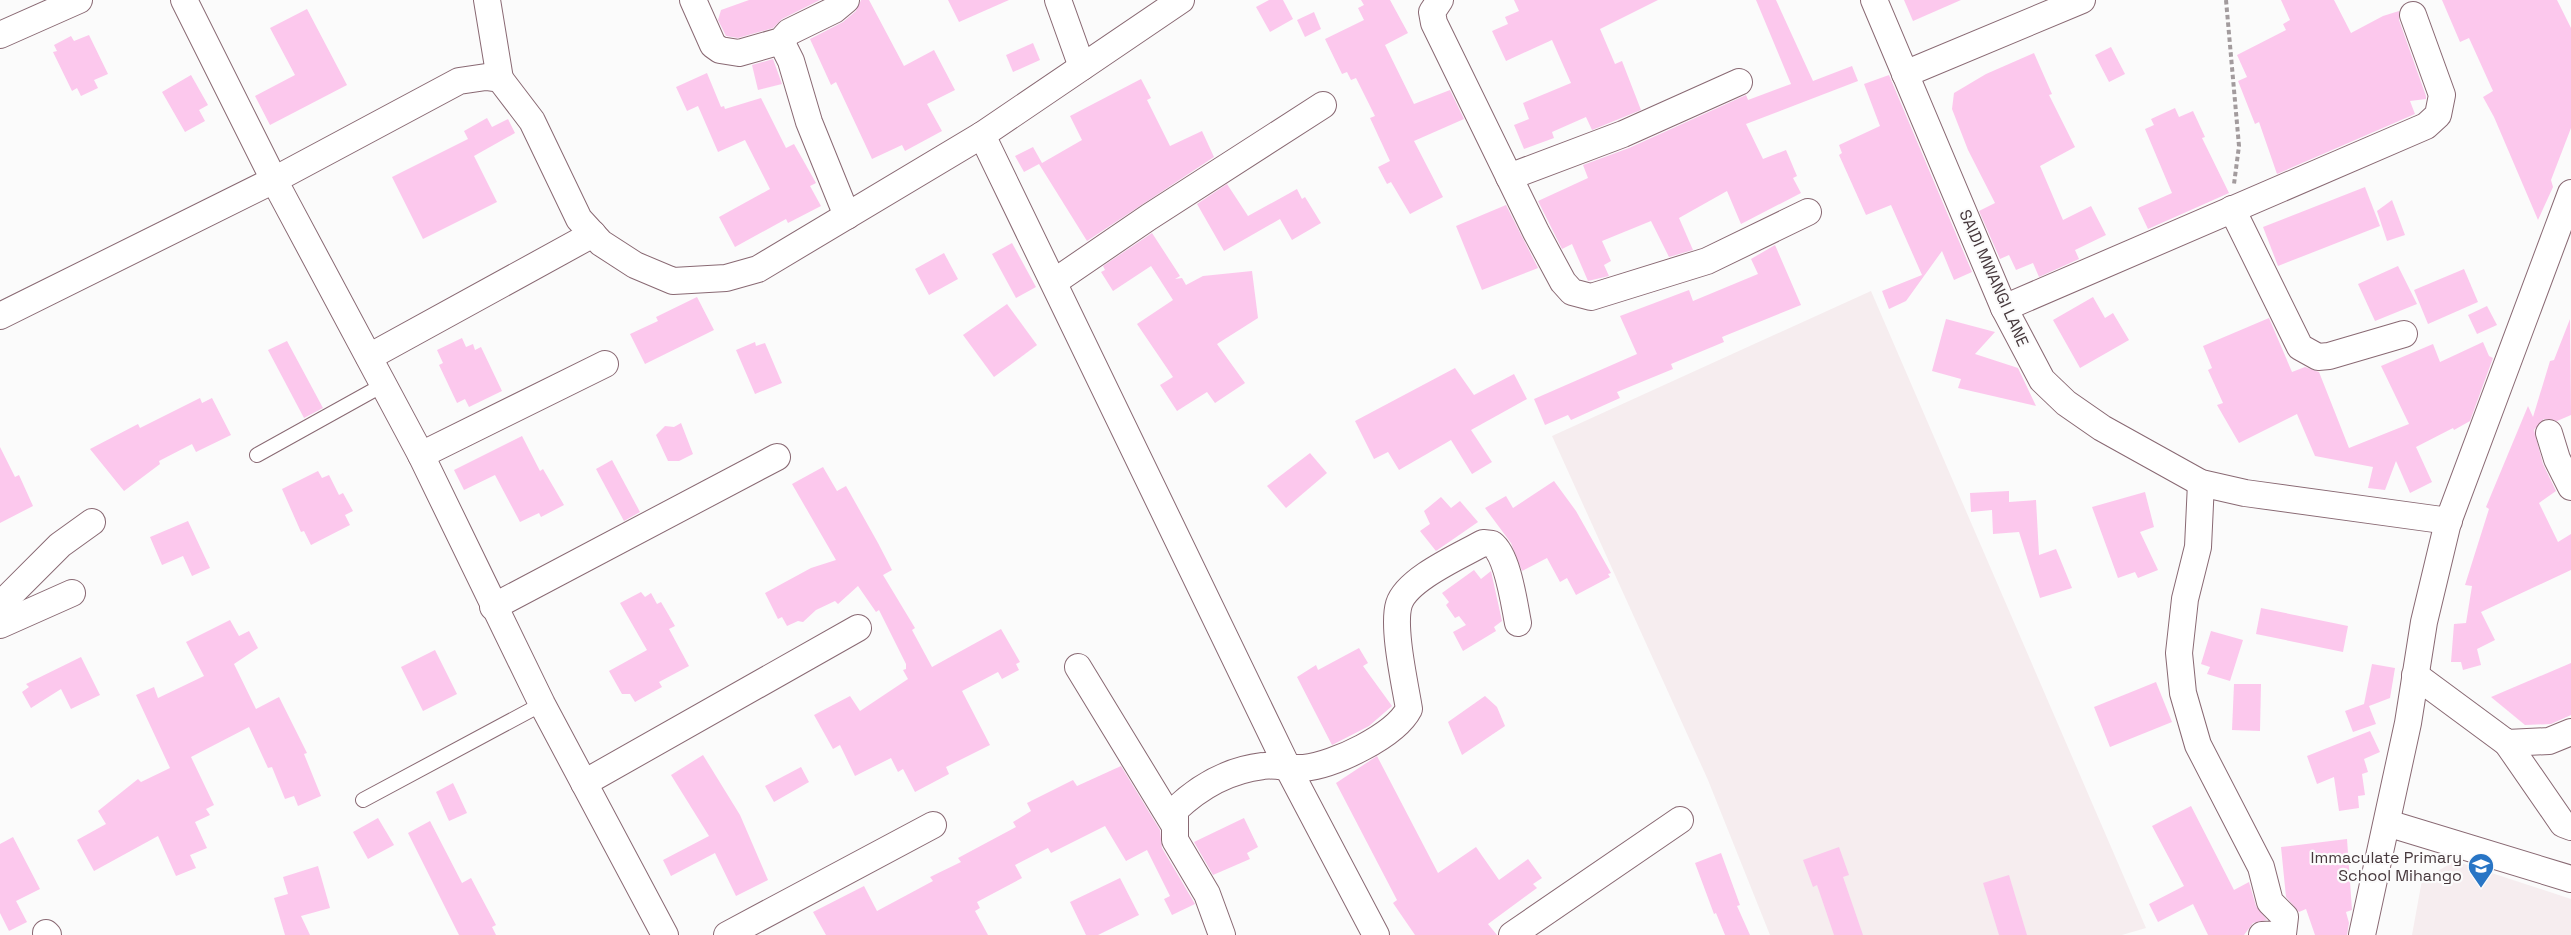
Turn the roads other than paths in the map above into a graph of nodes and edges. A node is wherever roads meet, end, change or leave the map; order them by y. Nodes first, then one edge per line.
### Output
1 (79, 0) edge
2 (184, 0) edge
3 (487, 0) edge
4 (693, 0) edge
5 (846, 0) edge
6 (1058, 0) edge
7 (1440, 0) edge
8 (1874, 0) edge
9 (2082, 0) edge
10 (1169, 3) edge
11 (2413, 15) dead end
12 (0, 35) edge
13 (781, 41) junction
14 (1082, 67) junction
15 (1905, 74) junction
16 (500, 79) junction
17 (1739, 82) dead end
18 (1323, 105) dead end
19 (982, 135) junction
20 (1509, 177) junction
21 (274, 180) junction
22 (2571, 193) edge
23 (2231, 210) junction
24 (1808, 212) dead end
25 (847, 216) junction
26 (593, 234) junction
27 (1054, 282) junction
28 (2004, 308) junction
29 (0, 316) edge
30 (2404, 334) dead end
31 (369, 357) junction
32 (605, 364) dead end
33 (384, 385) junction
34 (2549, 433) dead end
35 (257, 455) dead end
36 (421, 455) junction
37 (777, 457) dead end
38 (2200, 483) junction
39 (2571, 487) edge
40 (2449, 521) junction
41 (92, 522) dead end
42 (72, 593) dead end
43 (0, 605) edge
44 (493, 607) junction
45 (1518, 623) dead end
46 (0, 625) edge
47 (858, 628) dead end
48 (1078, 667) dead end
49 (2415, 675) junction
50 (542, 704) junction
51 (2571, 732) edge
52 (2507, 743) junction
53 (1288, 768) junction
54 (584, 783) junction
55 (363, 800) dead end
56 (1680, 820) dead end
57 (1173, 823) junction
58 (2387, 823) junction
59 (933, 825) dead end
60 (2571, 827) edge
61 (2571, 879) edge
62 (664, 935) edge
63 (726, 935) edge
64 (1222, 935) edge
65 (1376, 935) edge
66 (1512, 935) edge
67 (2262, 935) edge
68 (2362, 935) edge

1 - 12 street
2 - 21 street
3 - 16 street
4 - 13 street
5 - 13 street
6 - 14 street
7 - 20 street
8 - 15 street, SAIDI MWANGI LANE
9 - 15 street
10 - 14 street
11 - 23 street
13 - 25 street
14 - 19 street
15 - 28 street, SAIDI MWANGI LANE
16 - 21 street
16 - 26 street
17 - 20 street
18 - 27 street
19 - 25 street
19 - 27 street
20 - 24 street
21 - 29 street
21 - 31 street
22 - 40 street
23 - 28 street
23 - 30 street
25 - 26 street
26 - 31 street
27 - 53 street
28 - 38 street, SAIDI MWANGI LANE
31 - 33 street
32 - 36 street
33 - 35 lane
33 - 36 street
34 - 39 street
36 - 44 street
37 - 44 street
38 - 40 street, SAIDI MWANGI LANE
38 - 67 street
40 - 49 street
41 - 43 street
42 - 46 street
44 - 50 street
45 - 53 street
47 - 54 street
48 - 57 street
49 - 52 street
49 - 58 street
50 - 54 street
50 - 55 lane
51 - 52 street
52 - 60 street
53 - 57 street
53 - 65 street
54 - 62 street
56 - 66 street
57 - 64 street
58 - 61 street
58 - 68 street
59 - 63 street

